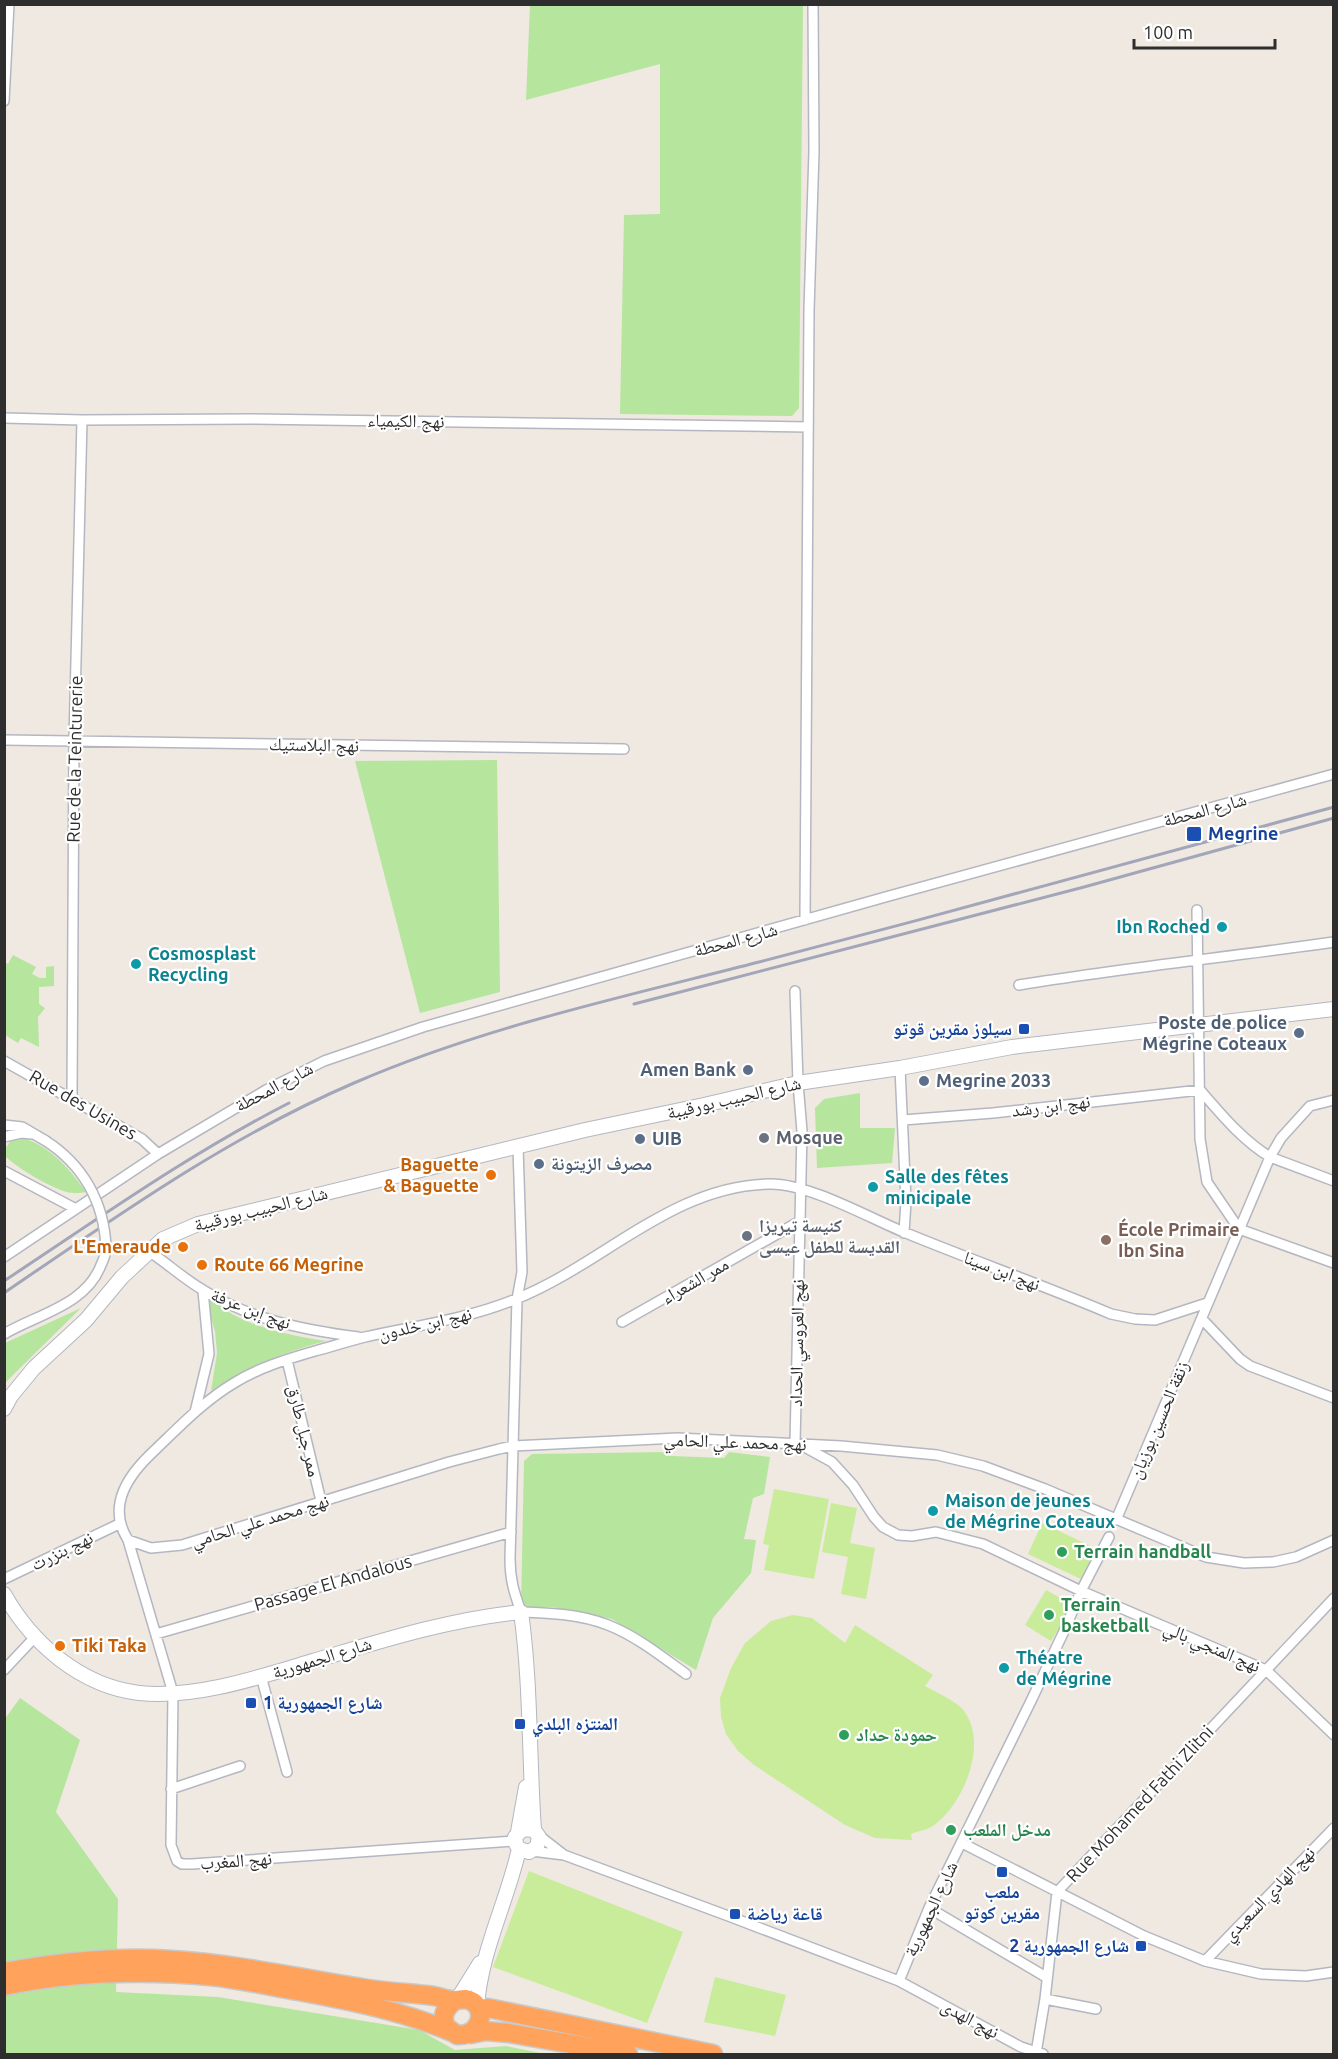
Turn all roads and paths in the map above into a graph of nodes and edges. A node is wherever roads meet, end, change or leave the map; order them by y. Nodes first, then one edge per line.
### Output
1 (9, 4) edge
2 (813, 4) edge
3 (4, 101) edge
4 (4, 418) edge
5 (82, 420) junction
6 (808, 427) junction
7 (4, 740) edge
8 (74, 741) junction
9 (624, 749) dead end
10 (1334, 774) edge
11 (1197, 910) dead end
12 (806, 920) junction
13 (1334, 942) edge
14 (1198, 961) junction
15 (1019, 985) dead end
16 (795, 990) dead end
17 (1334, 1009) edge
18 (1197, 1026) junction
19 (4, 1060) edge
20 (900, 1068) junction
21 (798, 1083) junction
22 (1200, 1090) junction
23 (72, 1098) junction
24 (1334, 1100) edge
25 (903, 1120) junction
26 (4, 1125) edge
27 (34, 1134) junction
28 (5, 1137) edge
29 (518, 1147) junction
30 (158, 1154) junction
31 (1270, 1156) junction
32 (6, 1170) edge
33 (1334, 1181) edge
34 (802, 1189) junction
35 (76, 1209) junction
36 (800, 1221) junction
37 (1239, 1229) junction
38 (904, 1233) junction
39 (150, 1251) junction
40 (4, 1257) edge
41 (1334, 1263) edge
42 (203, 1291) junction
43 (518, 1299) junction
44 (1207, 1303) junction
45 (1202, 1319) junction
46 (622, 1322) dead end
47 (8, 1332) edge
48 (363, 1338) junction
49 (287, 1360) junction
50 (1334, 1398) edge
51 (7, 1400) edge
52 (195, 1412) junction
53 (797, 1444) junction
54 (513, 1446) junction
55 (321, 1502) junction
56 (1116, 1520) junction
57 (119, 1524) junction
58 (511, 1533) junction
59 (1108, 1537) dead end
60 (128, 1540) junction
61 (1334, 1540) edge
62 (4, 1579) edge
63 (1081, 1591) junction
64 (4, 1594) edge
65 (1334, 1598) edge
66 (521, 1612) junction
67 (156, 1634) junction
68 (35, 1637) junction
69 (4, 1670) edge
70 (1266, 1670) junction
71 (686, 1674) dead end
72 (261, 1676) junction
73 (173, 1693) junction
74 (1334, 1735) edge
75 (240, 1766) dead end
76 (530, 1767) junction
77 (287, 1772) dead end
78 (171, 1789) junction
79 (1334, 1828) edge
80 (536, 1832) junction
81 (962, 1844) junction
82 (522, 1845) junction
83 (564, 1855) junction
84 (1057, 1892) junction
85 (929, 1908) junction
86 (485, 1957) junction
87 (1205, 1961) junction
88 (4, 1972) edge
89 (1334, 1972) edge
90 (1046, 1977) junction
91 (899, 1981) junction
92 (4, 1986) edge
93 (1045, 1999) junction
94 (455, 2000) junction
95 (478, 2008) junction
96 (1096, 2010) dead end
97 (452, 2032) junction
98 (471, 2034) junction
99 (1039, 2054) edge
100 (628, 2055) edge
101 (713, 2055) edge

1 - 3 street
2 - 6 street
4 - 5 street, نهج الكيمياء
5 - 6 street, نهج الكيمياء
5 - 8 street, Rue de la Teinturerie
6 - 12 street
7 - 8 street, نهج البلاستيك
8 - 9 street, نهج البلاستيك
8 - 23 street, Rue de la Teinturerie
10 - 12 street, شارع المحطة
11 - 14 street
12 - 30 street, شارع المحطة
13 - 14 street
14 - 15 street
14 - 18 street
16 - 21 street, نهج العروسي الحداد
17 - 18 street, شارع الحبيب بورقيبة
18 - 20 street, شارع الحبيب بورقيبة
18 - 22 street
19 - 23 street, Rue des Usines
20 - 21 street, شارع الحبيب بورقيبة
20 - 25 street
21 - 29 street, شارع الحبيب بورقيبة
21 - 34 street, نهج العروسي الحداد
22 - 25 street, نهج ابن رشد
22 - 31 street
22 - 37 street
23 - 30 street, Rue des Usines
24 - 31 street, زنقة الحسين بوزيان
25 - 38 street
26 - 27 street
27 - 28 street
27 - 47 street, bridge
29 - 39 street, شارع الحبيب بورقيبة
29 - 43 street
30 - 35 street, شارع المحطة
31 - 33 street
31 - 37 street, زنقة الحسين بوزيان
32 - 35 street
34 - 36 street, نهج العروسي الحداد
34 - 38 street, نهج ابن سينا
34 - 43 street, نهج ابن خلدون
35 - 40 street
36 - 46 street, ممر الشعراء
36 - 53 street, نهج العروسي الحداد
37 - 41 street
37 - 44 street, زنقة الحسين بوزيان
38 - 44 street, نهج ابن سينا
39 - 42 street, نهج إبن عرفة
39 - 51 street
42 - 48 street, نهج إبن عرفة
42 - 52 street
43 - 48 street, نهج ابن خلدون
43 - 54 street
44 - 45 street, زنقة الحسين بوزيان
45 - 50 street
45 - 56 street, زنقة الحسين بوزيان
48 - 49 street, نهج ابن خلدون
49 - 52 street, نهج ابن خلدون
49 - 55 street, ممر جبل طارق
52 - 57 street, نهج ابن خلدون
53 - 54 street, نهج محمد علي الحامي
53 - 56 street, نهج محمد علي الحامي
53 - 63 street, نهج المنجي بالي
54 - 55 street, نهج محمد علي الحامي
54 - 58 street
55 - 60 street, نهج محمد علي الحامي
56 - 61 street, نهج محمد علي الحامي
57 - 60 street
57 - 62 street, نهج بنزرت
58 - 66 street
58 - 67 street, Passage El Andalous
59 - 63 street
60 - 67 street, نهج المغرب
63 - 70 street, نهج المنجي بالي
63 - 81 street
64 - 68 street, شارع الجمهورية
65 - 70 street, Rue Mohamed Fathi Zlitni
66 - 71 street
66 - 72 street, شارع الجمهورية
66 - 76 street
67 - 73 street, نهج المغرب
68 - 69 street
68 - 73 street, شارع الجمهورية
70 - 74 street, نهج المنجي بالي
70 - 84 street, Rue Mohamed Fathi Zlitni
72 - 73 street, شارع الجمهورية
72 - 77 street
73 - 78 street, نهج المغرب
75 - 78 street
76 - 80 street
76 - 82 street
78 - 82 street, نهج المغرب
79 - 87 street, نهج الهادي السعيدي
80 - 82 street
80 - 82 street
80 - 83 street
81 - 84 street, شارع الجمهورية
81 - 85 street, شارع الجمهورية
82 - 83 street
82 - 86 street
83 - 91 street
84 - 87 street, شارع الجمهورية
84 - 90 street, Rue Mohamed Fathi Zlitni
85 - 90 street
85 - 91 street, شارع الجمهورية
86 - 94 street
86 - 95 street
87 - 89 street, شارع الجمهورية
88 - 94 highway
90 - 93 street, Rue Mohamed Fathi Zlitni
91 - 99 street, نهج الهدى
92 - 97 highway
93 - 96 street
93 - 99 street, Rue Mohamed Fathi Zlitni
94 - 95 highway
94 - 97 highway
95 - 98 highway
95 - 101 highway
97 - 98 highway
98 - 100 highway

